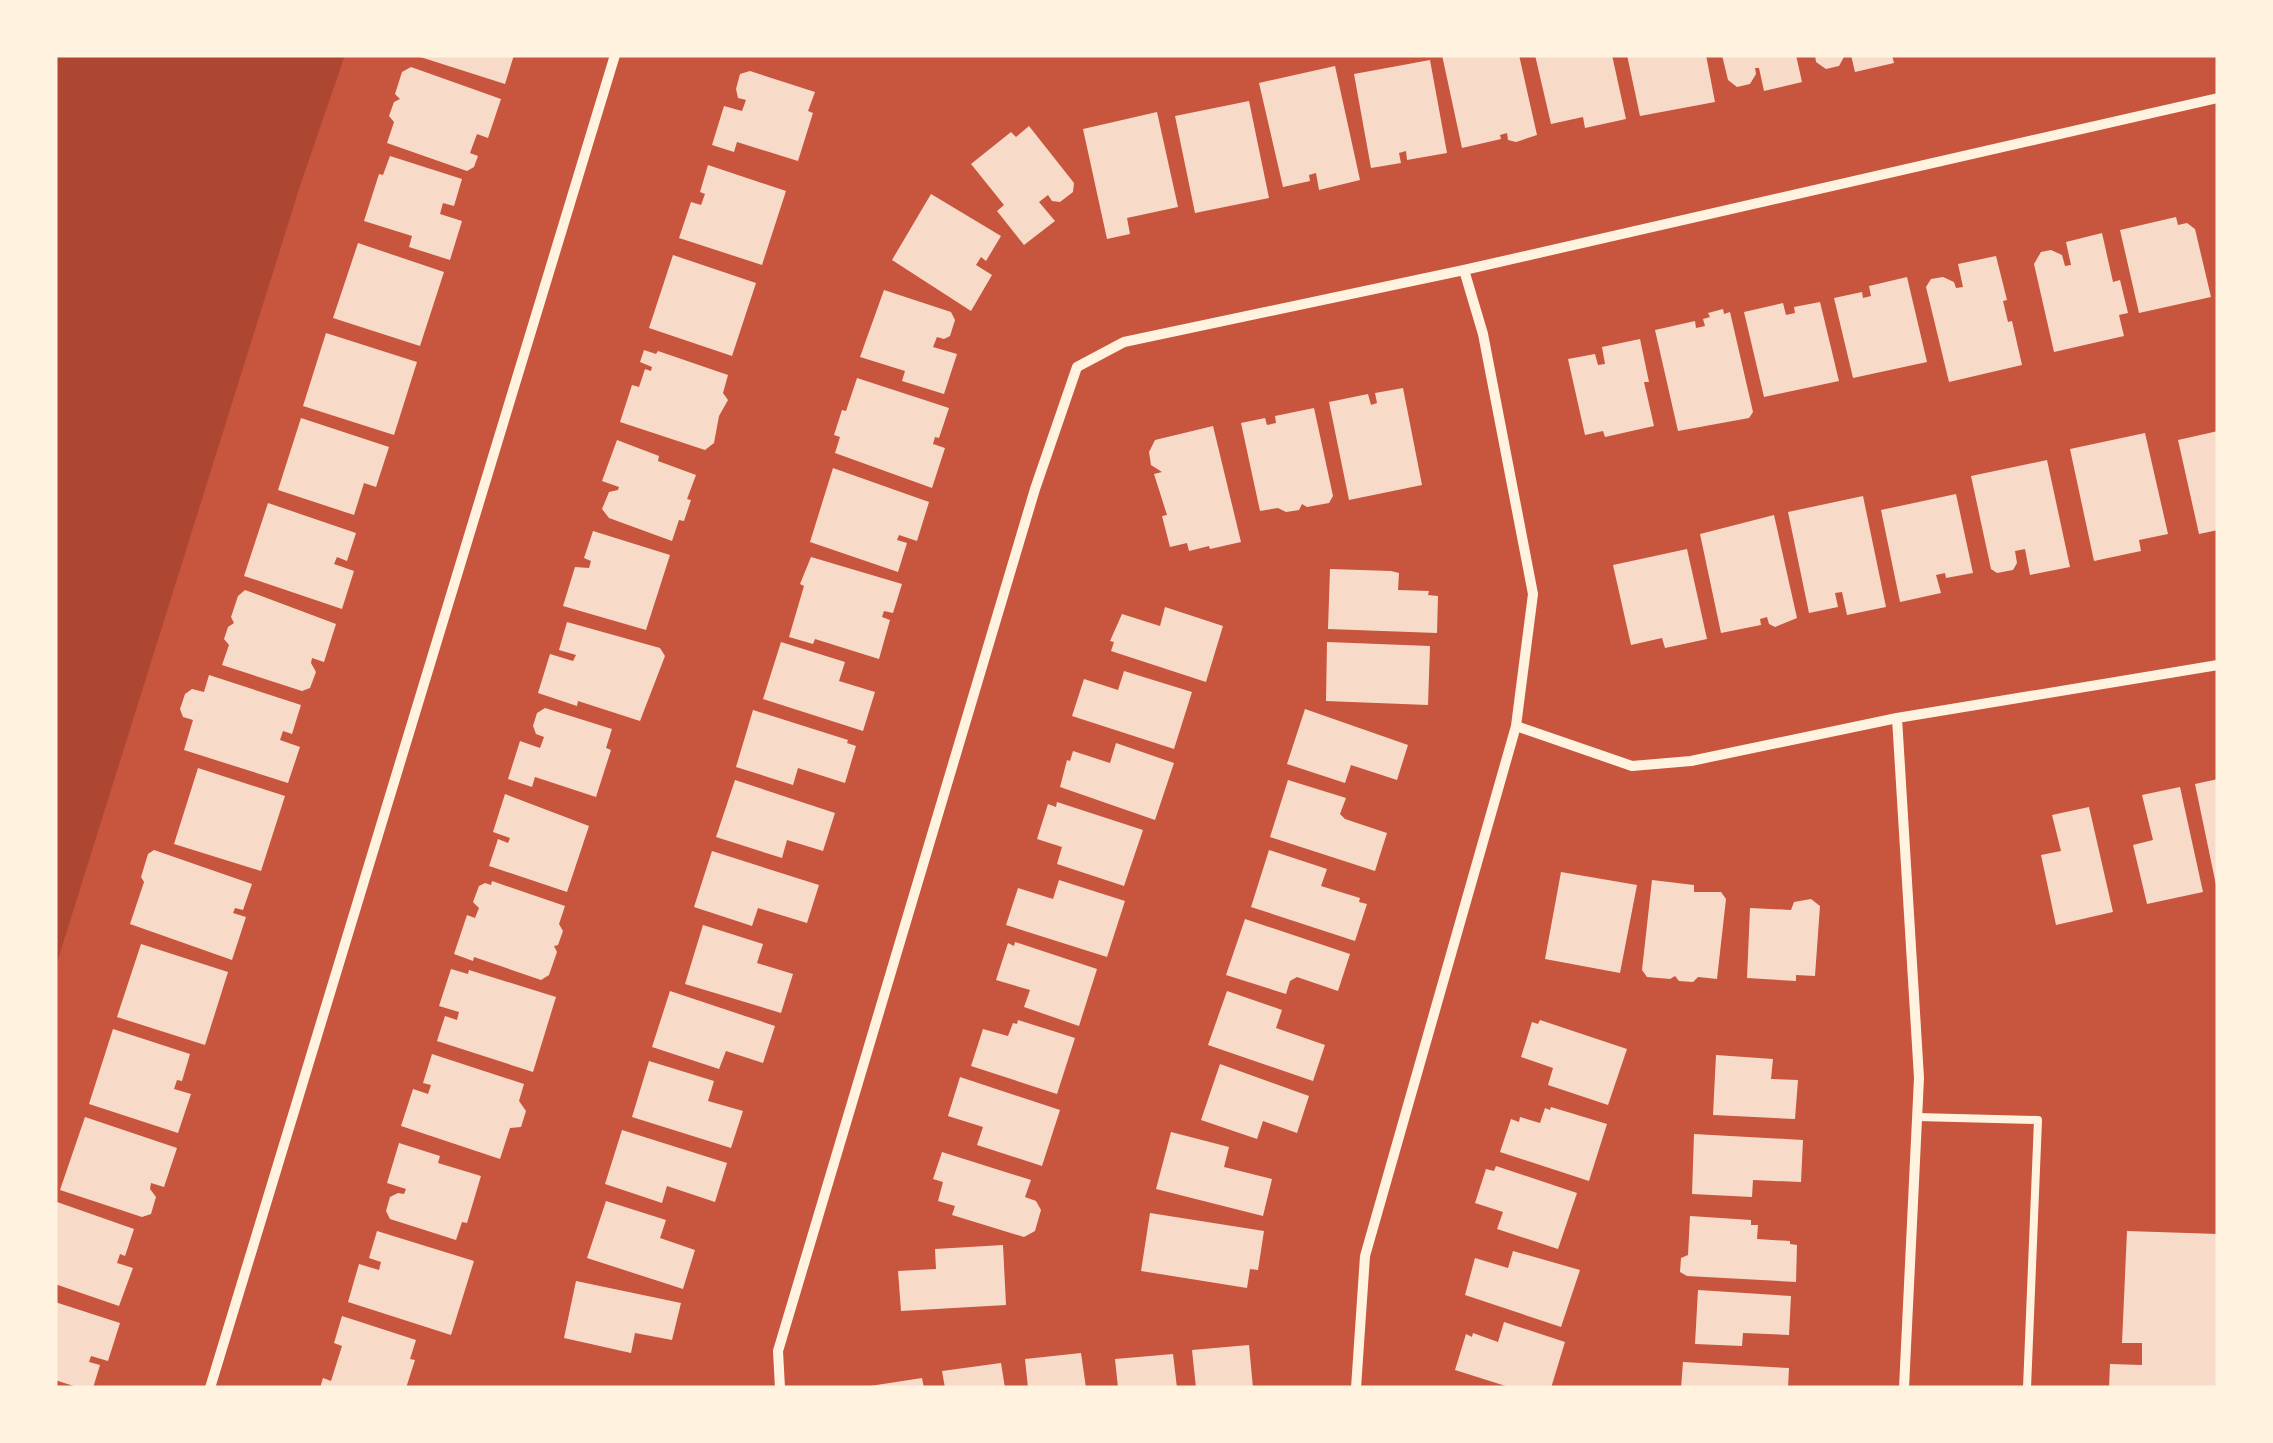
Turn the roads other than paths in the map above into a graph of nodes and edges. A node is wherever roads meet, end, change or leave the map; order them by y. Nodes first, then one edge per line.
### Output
1 (615, 55) edge
2 (2218, 98) edge
3 (1464, 270) junction
4 (2218, 665) edge
5 (1897, 718) junction
6 (1516, 726) junction
7 (1917, 1117) junction
8 (210, 1388) edge
9 (780, 1388) edge
10 (1356, 1388) edge
11 (1904, 1388) edge
12 (2028, 1388) edge

1 - 8 street
2 - 3 street
3 - 6 street
3 - 9 street
4 - 5 street
5 - 6 street
5 - 7 street
6 - 10 street
7 - 11 street
7 - 12 lane

